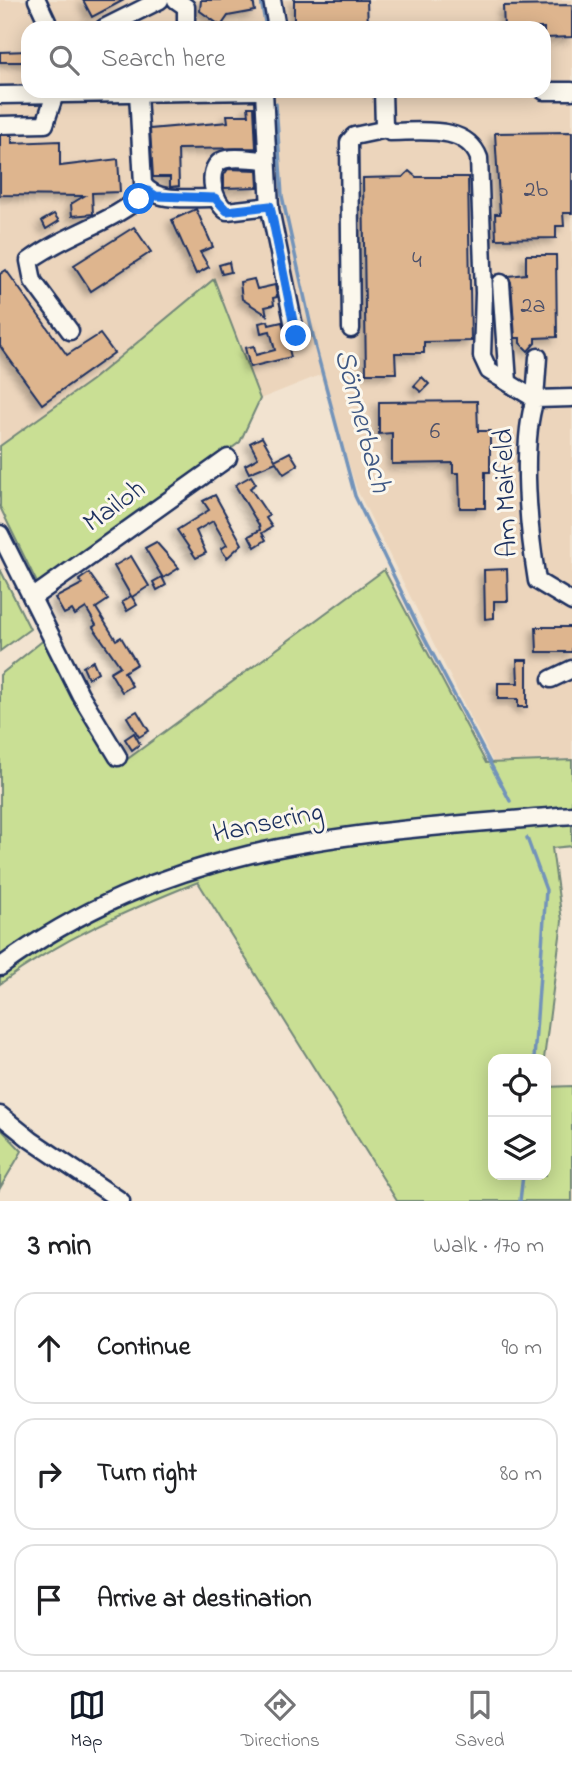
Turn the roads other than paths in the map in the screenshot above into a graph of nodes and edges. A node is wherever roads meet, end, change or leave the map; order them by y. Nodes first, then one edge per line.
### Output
1 (37, 0) edge
2 (160, 0) edge
3 (176, 0) edge
4 (272, 0) edge
5 (47, 21) edge
6 (118, 21) edge
7 (186, 21) edge
8 (276, 21) edge
9 (551, 90) edge
10 (572, 91) edge
11 (21, 95) edge
12 (0, 96) edge
13 (59, 98) edge
14 (138, 98) edge
15 (264, 98) edge
16 (384, 98) edge
17 (0, 125) edge
18 (387, 129) junction
19 (267, 160) junction
20 (148, 191) junction
21 (215, 198) junction
22 (270, 206) junction
23 (501, 283) dead end
24 (351, 330) dead end
25 (70, 331) dead end
26 (296, 336) dead end
27 (538, 357) dead end
28 (508, 382) junction
29 (572, 398) edge
30 (536, 399) junction
31 (228, 458) dead end
32 (0, 534) edge
33 (32, 598) junction
34 (572, 602) edge
35 (572, 668) edge
36 (551, 679) dead end
37 (118, 757) dead end
38 (572, 815) edge
39 (0, 967) edge
40 (0, 1115) edge
41 (121, 1201) edge

1 - 5 street
2 - 6 street
3 - 7 street
4 - 8 street
9 - 10 street
11 - 12 street
13 - 17 street
14 - 20 street
15 - 19 street
16 - 18 street
18 - 24 street
18 - 28 street
19 - 21 street
19 - 22 street
20 - 21 street
20 - 25 street
21 - 22 street
22 - 26 street
23 - 28 street
27 - 30 street
28 - 30 street
29 - 30 street, Am Maifeld
30 - 34 street, Am Maifeld
31 - 33 street, Mailoh
32 - 33 street
33 - 37 street
35 - 36 street
38 - 39 street, Hansering
40 - 41 street

